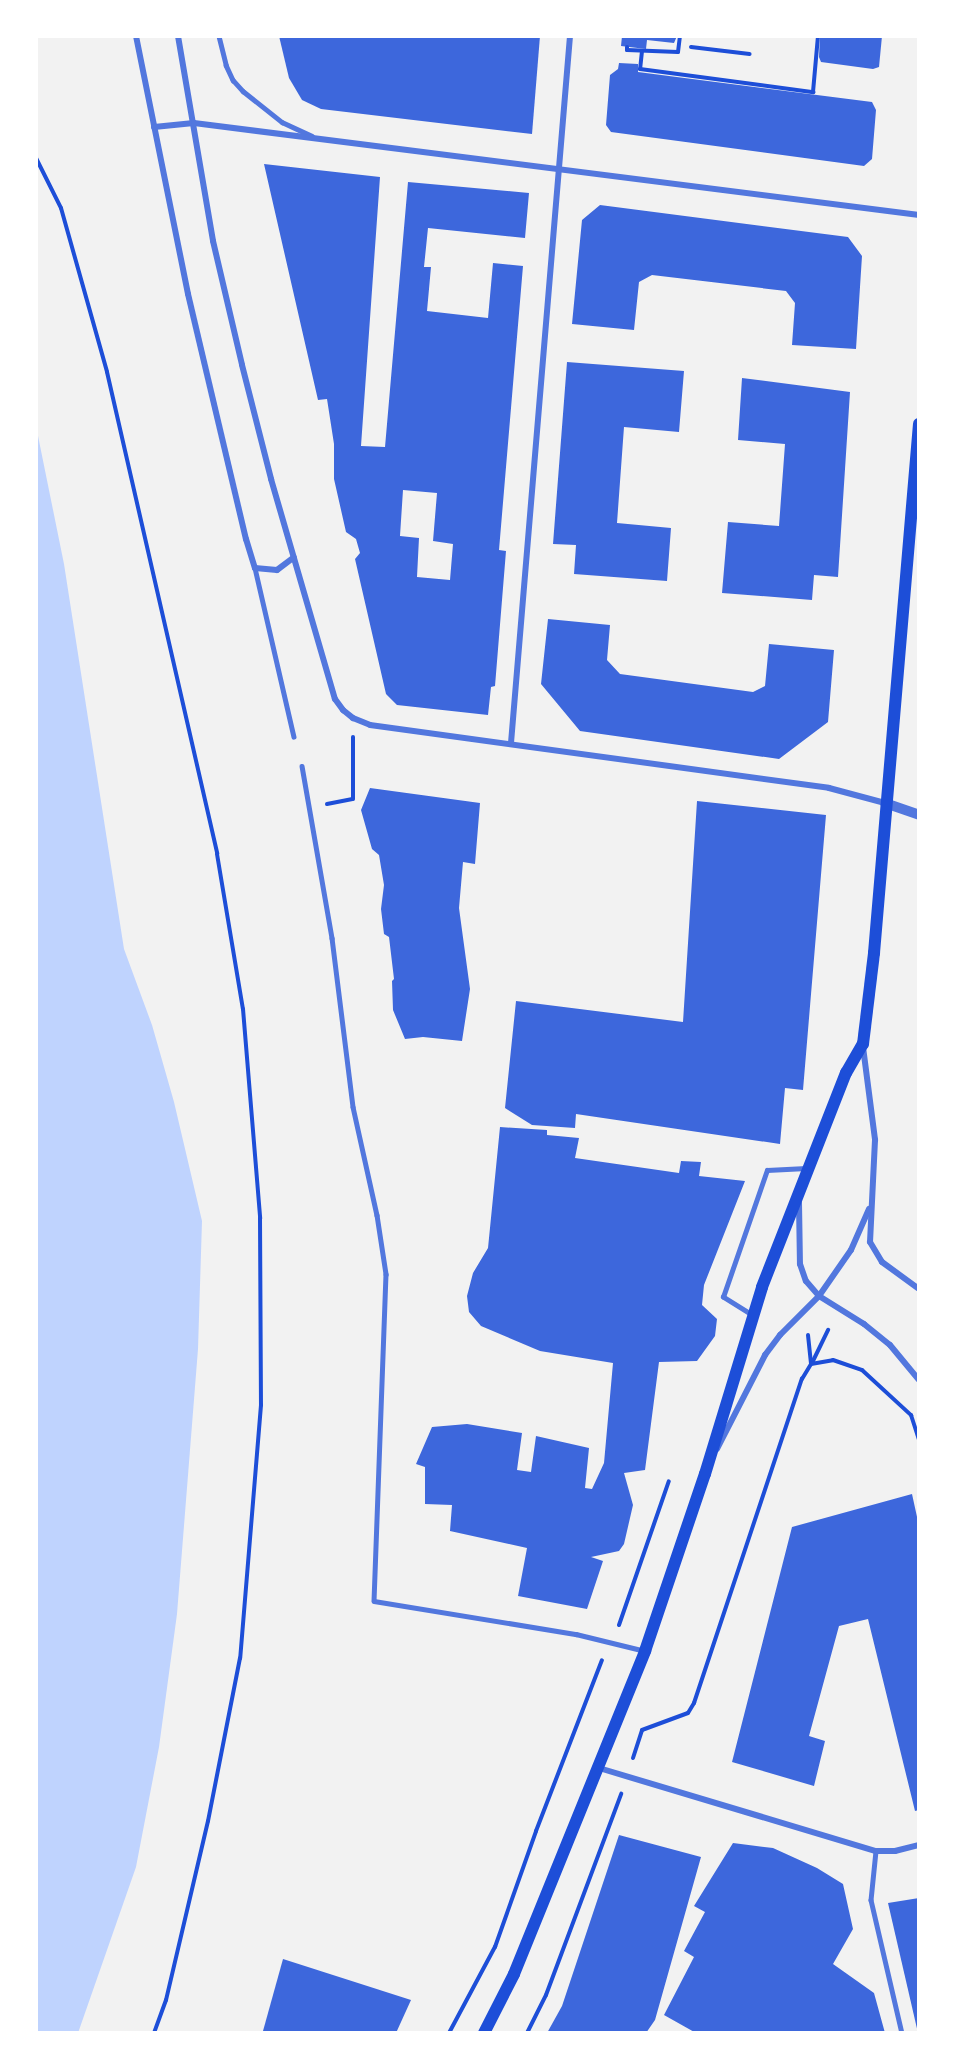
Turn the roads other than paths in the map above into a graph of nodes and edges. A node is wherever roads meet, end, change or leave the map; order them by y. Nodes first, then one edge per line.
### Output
1 (136, 36) edge
2 (178, 36) edge
3 (219, 36) edge
4 (570, 36) edge
5 (194, 123) junction
6 (154, 127) junction
7 (317, 138) junction
8 (560, 168) junction
9 (919, 215) edge
10 (919, 424) edge
11 (294, 558) junction
12 (255, 568) junction
13 (294, 737) dead end
14 (511, 743) junction
15 (302, 766) dead end
16 (885, 803) junction
17 (919, 815) edge
18 (862, 1044) junction
19 (809, 1168) junction
20 (799, 1194) junction
21 (871, 1204) junction
22 (918, 1287) edge
23 (819, 1296) junction
24 (752, 1315) junction
25 (919, 1380) edge
26 (705, 1474) junction
27 (645, 1651) junction
28 (598, 1768) junction
29 (919, 1845) edge
30 (876, 1851) junction
31 (484, 2033) edge
32 (902, 2033) edge

1 - 6 street
2 - 5 street
3 - 7 lane
4 - 8 street
5 - 6 street
5 - 7 street
5 - 11 street
6 - 12 street
7 - 8 street
8 - 9 street
8 - 14 street
10 - 16 main road
11 - 12 street
11 - 14 street
12 - 13 lane
14 - 16 street
15 - 27 lane
16 - 17 street
16 - 18 main road
18 - 19 main road
18 - 21 street
19 - 20 main road
19 - 24 lane
20 - 23 street
20 - 24 main road
21 - 22 street
21 - 23 street
23 - 25 street
23 - 26 street
24 - 26 main road
26 - 27 main road
27 - 28 main road
28 - 30 street
28 - 31 main road
29 - 30 street
30 - 32 lane

